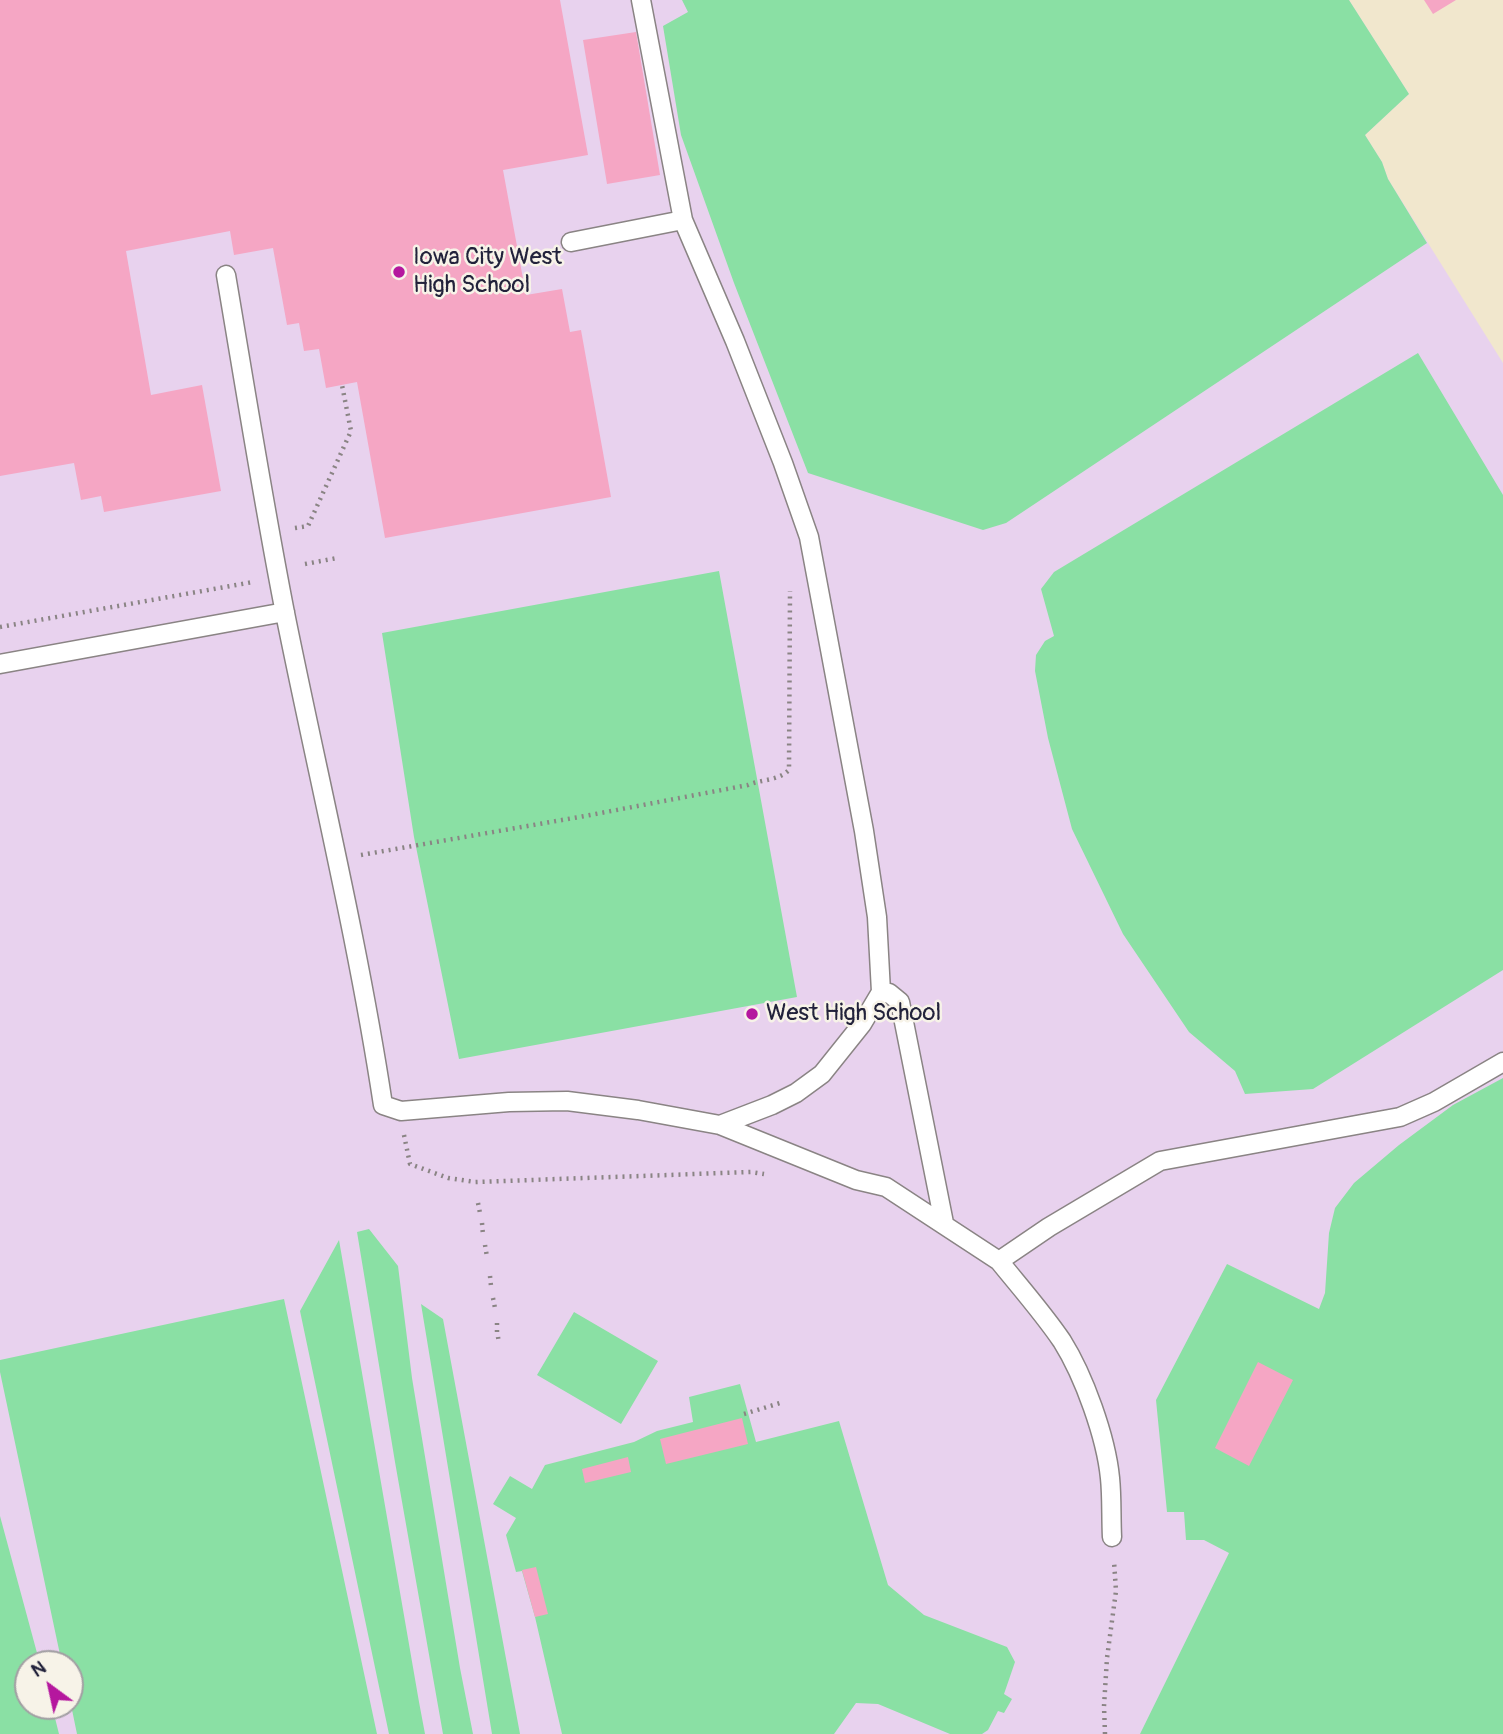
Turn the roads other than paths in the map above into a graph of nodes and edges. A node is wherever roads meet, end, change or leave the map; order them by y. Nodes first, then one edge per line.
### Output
1 (641, 0) edge
2 (683, 220) junction
3 (571, 242) dead end
4 (226, 275) dead end
5 (285, 612) junction
6 (0, 664) edge
7 (881, 992) junction
8 (1503, 1062) edge
9 (720, 1125) junction
10 (944, 1223) junction
11 (999, 1261) junction
12 (1112, 1537) road end

1 - 2 lane
2 - 3 lane
2 - 7 lane
4 - 5 lane
5 - 6 lane
5 - 9 lane
7 - 9 lane
7 - 10 lane
8 - 11 lane
9 - 10 lane
10 - 11 lane
11 - 12 lane

